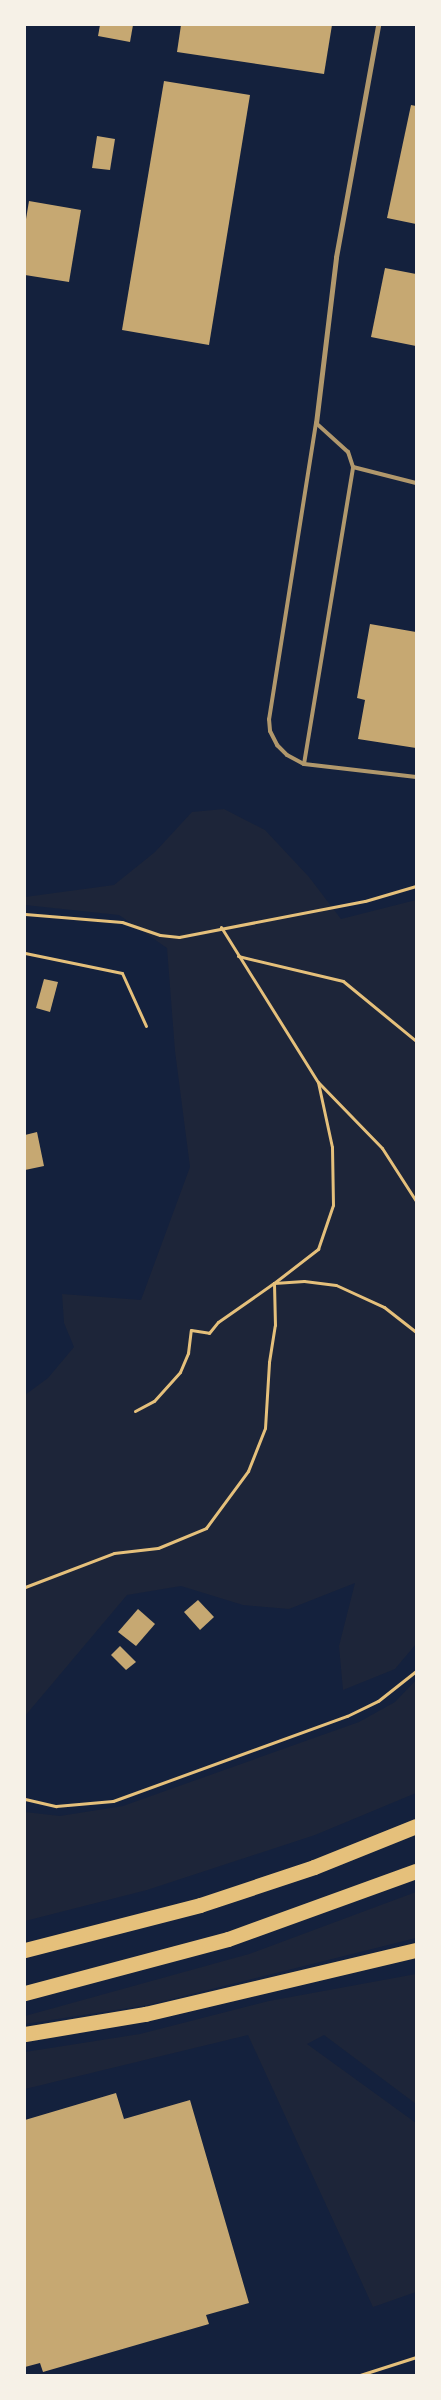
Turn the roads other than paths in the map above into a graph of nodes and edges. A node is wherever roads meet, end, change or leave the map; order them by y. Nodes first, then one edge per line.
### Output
1 (378, 25) edge
2 (316, 423) junction
3 (353, 467) junction
4 (416, 484) edge
5 (304, 764) junction
6 (416, 777) edge
7 (415, 1826) edge
8 (416, 1871) edge
9 (25, 1950) edge
10 (416, 1950) edge
11 (25, 1993) edge
12 (25, 2034) edge

1 - 2 street
2 - 3 lane
2 - 5 lane
3 - 4 lane
3 - 5 lane
5 - 6 lane
7 - 9 highway
8 - 11 highway
10 - 12 highway

